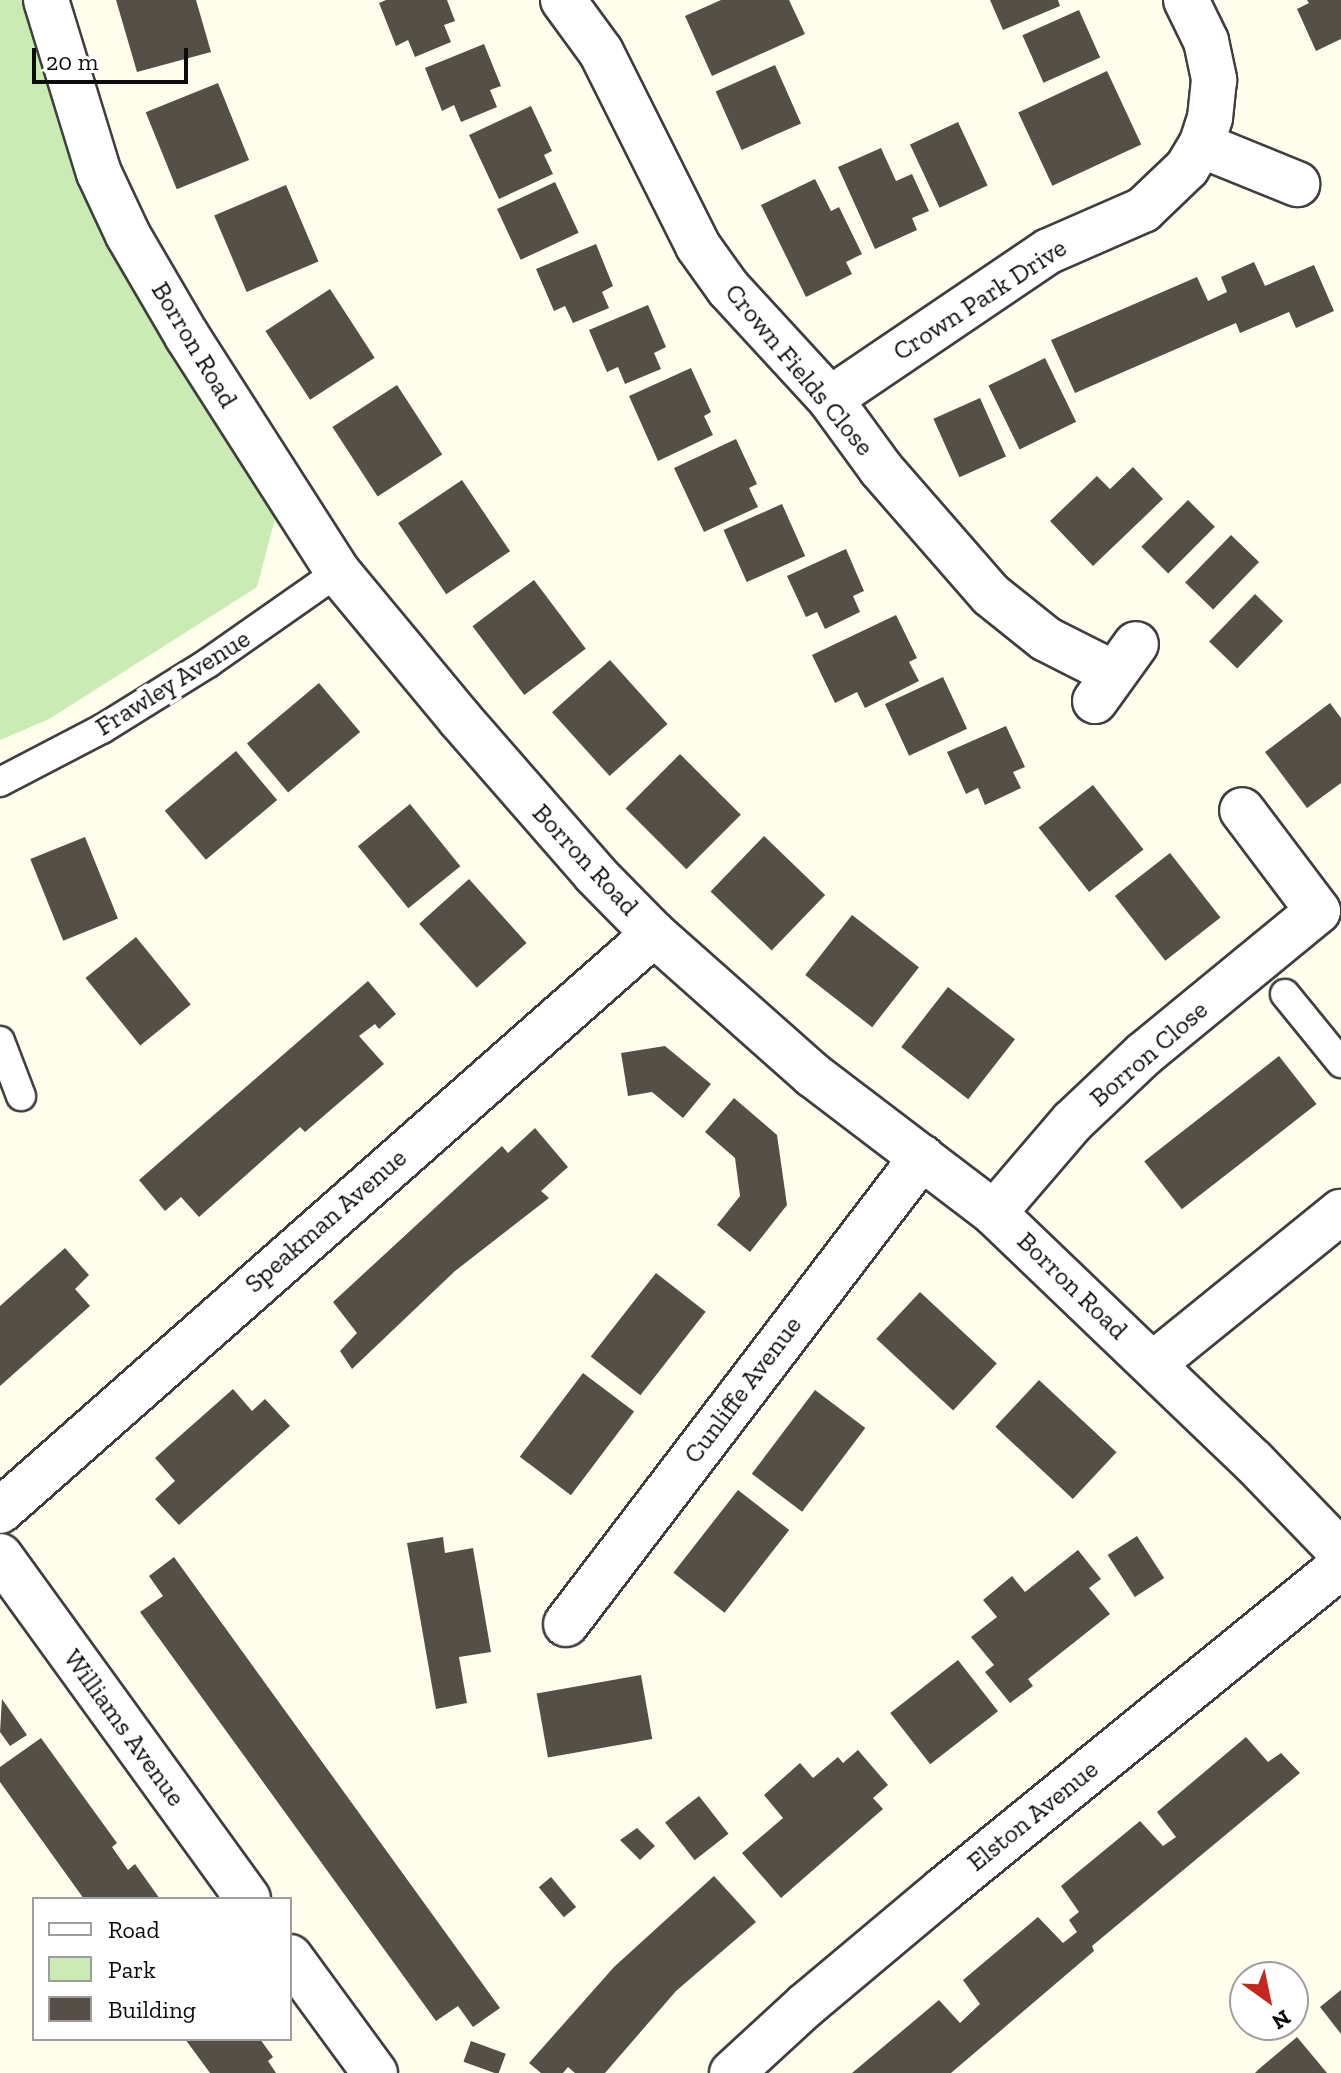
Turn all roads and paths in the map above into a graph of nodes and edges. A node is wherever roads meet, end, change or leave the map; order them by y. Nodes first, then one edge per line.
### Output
1 (46, 0) edge
2 (563, 0) edge
3 (1186, 0) edge
4 (1201, 145) junction
5 (1297, 184) dead end
6 (830, 399) junction
7 (338, 572) junction
8 (1115, 672) dead end
9 (0, 782) edge
10 (1242, 810) dead end
11 (1330, 901) edge
12 (654, 934) junction
13 (1285, 994) dead end
14 (0, 1041) edge
15 (1341, 1063) edge
16 (21, 1096) dead end
17 (922, 1157) junction
18 (1341, 1212) edge
19 (994, 1213) junction
20 (1153, 1364) junction
21 (0, 1511) edge
22 (1341, 1552) edge
23 (0, 1556) edge
24 (1341, 1566) edge
25 (566, 1624) dead end
26 (247, 1897) edge
27 (292, 1960) edge
28 (375, 2073) edge
29 (732, 2073) edge

1 - 7 street, Borron Road
2 - 6 street, Crown Fields Close
3 - 4 street, Crown Park Drive
4 - 5 street
4 - 6 street, Crown Park Drive
6 - 8 street, Crown Fields Close
7 - 9 lane, Frawley Avenue
7 - 12 street, Borron Road
10 - 11 street, Borron Close
11 - 19 street, Borron Close
12 - 17 street, Borron Road
12 - 21 street, Speakman Avenue
13 - 15 lane
14 - 16 lane
17 - 19 street, Borron Road
17 - 25 street, Cunliffe Avenue
18 - 20 street
19 - 20 street, Borron Road
20 - 22 street, Borron Road
23 - 26 street, Williams Avenue
24 - 29 street, Elston Avenue
27 - 28 street

